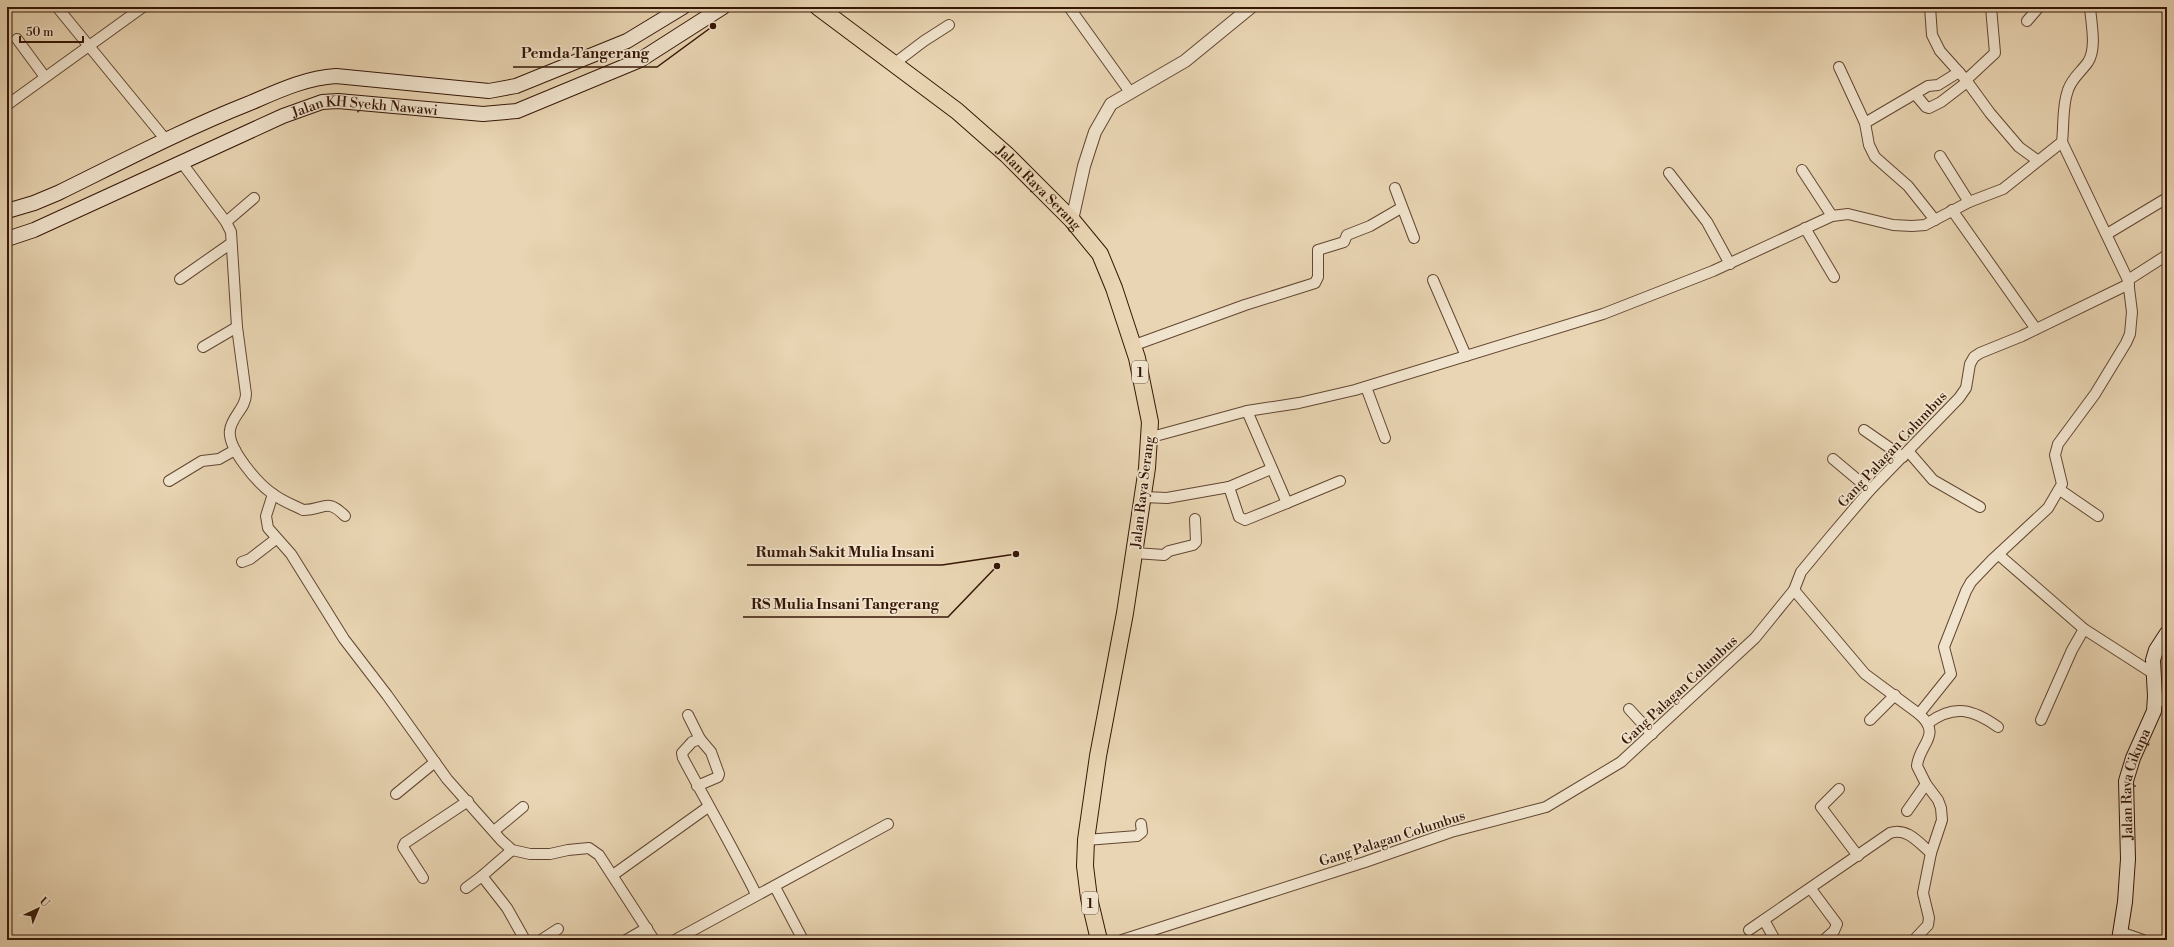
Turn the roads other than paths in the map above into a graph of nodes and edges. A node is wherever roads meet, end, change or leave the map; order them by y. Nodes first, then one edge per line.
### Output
1 (56, 7) edge
2 (143, 7) edge
3 (683, 7) edge
4 (723, 7) edge
5 (818, 7) edge
6 (1069, 7) edge
7 (1251, 7) edge
8 (1930, 7) edge
9 (1991, 7) edge
10 (2039, 7) edge
11 (2090, 7) edge
12 (2027, 21) dead end
13 (949, 25) dead end
14 (16, 39) dead end
15 (88, 46) junction
16 (895, 63) junction
17 (1839, 67) dead end
18 (1959, 72) junction
19 (45, 77) junction
20 (1967, 81) junction
21 (516, 86) junction
22 (1130, 92) junction
23 (1915, 94) junction
24 (8, 103) edge
25 (517, 110) junction
26 (1865, 123) junction
27 (166, 140) junction
28 (2062, 142) junction
29 (1940, 156) dead end
30 (2037, 160) junction
31 (182, 163) junction
32 (1802, 170) dead end
33 (1669, 173) dead end
34 (1395, 188) dead end
35 (254, 198) dead end
36 (2167, 198) edge
37 (1969, 202) junction
38 (1401, 208) junction
39 (1952, 210) junction
40 (7, 211) edge
41 (1832, 216) junction
42 (1072, 220) junction
43 (1935, 220) junction
44 (226, 222) junction
45 (1805, 228) junction
46 (2107, 234) junction
47 (1414, 238) dead end
48 (7, 239) edge
49 (230, 244) junction
50 (2167, 255) edge
51 (1730, 264) junction
52 (1834, 277) dead end
53 (180, 278) dead end
54 (1433, 280) dead end
55 (2128, 282) junction
56 (237, 327) junction
57 (2036, 329) junction
58 (1132, 346) junction
59 (203, 347) dead end
60 (1466, 356) junction
61 (1366, 387) junction
62 (1247, 411) junction
63 (1864, 430) dead end
64 (1148, 438) junction
65 (1385, 438) dead end
66 (234, 450) junction
67 (1905, 454) junction
68 (1833, 459) dead end
69 (1271, 469) junction
70 (169, 481) dead end
71 (1340, 481) dead end
72 (1229, 487) junction
73 (1870, 490) junction
74 (2060, 490) junction
75 (272, 494) junction
76 (1143, 498) junction
77 (1287, 503) junction
78 (1980, 507) dead end
79 (345, 516) dead end
80 (2098, 516) dead end
81 (1195, 519) dead end
82 (276, 539) junction
83 (1135, 552) junction
84 (1999, 555) junction
85 (242, 562) dead end
86 (1794, 590) junction
87 (2088, 631) junction
88 (2167, 633) edge
89 (2154, 674) junction
90 (1895, 695) junction
91 (2161, 701) edge
92 (1629, 709) dead end
93 (1919, 714) junction
94 (688, 715) dead end
95 (1870, 720) dead end
96 (2041, 720) dead end
97 (1928, 723) junction
98 (1998, 727) dead end
99 (1652, 734) junction
100 (700, 739) junction
101 (435, 762) junction
102 (1926, 784) junction
103 (697, 786) junction
104 (1839, 789) dead end
105 (396, 794) dead end
106 (468, 801) junction
107 (523, 807) dead end
108 (708, 807) junction
109 (1907, 811) dead end
110 (888, 824) dead end
111 (1141, 824) dead end
112 (494, 831) junction
113 (1086, 840) junction
114 (512, 850) junction
115 (1931, 853) junction
116 (1858, 856) junction
117 (1085, 866) junction
118 (612, 875) junction
119 (482, 876) junction
120 (423, 878) dead end
121 (775, 887) junction
122 (466, 888) dead end
123 (1811, 889) junction
124 (756, 894) junction
125 (1764, 920) junction
126 (647, 928) junction
127 (558, 929) dead end
128 (1749, 930) dead end
129 (2120, 936) edge
130 (525, 940) edge
131 (541, 940) edge
132 (626, 940) edge
133 (654, 940) edge
134 (675, 940) edge
135 (803, 940) edge
136 (1099, 940) edge
137 (1107, 940) edge
138 (1122, 940) edge
139 (1775, 940) edge
140 (1824, 940) edge
141 (1914, 940) edge
142 (2143, 940) edge

1 - 15 street
2 - 15 street
3 - 21 main road, Jalan KH Syekh Nawawi
4 - 25 main road, Jalan KH Syekh Nawawi
5 - 16 highway, Jalan Raya Serang / 1
6 - 22 street
7 - 22 street
8 - 18 street
9 - 20 street
10 - 12 street
11 - 28 street
13 - 16 street
14 - 19 street
15 - 19 street
15 - 27 street
16 - 42 highway, Jalan Raya Serang / 1
17 - 26 street
18 - 20 street
18 - 23 street
19 - 24 street
20 - 23 street
20 - 30 street
21 - 25 main road
21 - 27 main road, Jalan KH Syekh Nawawi
22 - 42 street
23 - 26 street
25 - 31 main road, Jalan KH Syekh Nawawi
26 - 43 street
27 - 40 main road, Jalan KH Syekh Nawawi
28 - 30 street
28 - 46 street
29 - 37 street
30 - 37 street
31 - 44 street
31 - 48 main road, Jalan KH Syekh Nawawi
32 - 41 street
33 - 51 street
34 - 38 street
35 - 44 street
36 - 46 street
37 - 39 street
38 - 47 street
38 - 58 street
39 - 43 street
39 - 57 street
41 - 43 street
41 - 45 street
42 - 58 highway, Jalan Raya Serang / 1
44 - 49 street
45 - 51 street
45 - 52 street
46 - 55 street
49 - 53 street
49 - 56 street
50 - 55 street, Gang Palagan Columbus
51 - 60 street
54 - 60 street
55 - 57 street, Gang Palagan Columbus
55 - 74 street
56 - 59 street
56 - 66 street
57 - 67 street, Gang Palagan Columbus
58 - 64 highway, Jalan Raya Serang / 1
60 - 61 street
61 - 62 street
61 - 65 street
62 - 64 street
62 - 69 street
63 - 67 street
64 - 76 highway, Jalan Raya Serang / 1
66 - 70 street
66 - 75 street
67 - 73 street, Gang Palagan Columbus
67 - 78 street
68 - 73 street
69 - 72 street
69 - 77 street
71 - 77 street
72 - 76 street
72 - 77 street
73 - 86 street, Gang Palagan Columbus
74 - 80 street
74 - 84 street
75 - 79 street
75 - 82 street
76 - 83 highway, Jalan Raya Serang / 1
81 - 83 street
82 - 85 street
82 - 101 street
83 - 113 highway, Jalan Raya Serang / 1
84 - 87 street
84 - 93 street
86 - 90 street
86 - 99 street, Gang Palagan Columbus
87 - 89 street
87 - 96 street
88 - 89 main road, Jalan Raya Cikupa
89 - 91 main road, Jalan Raya Cikupa
90 - 93 street
90 - 95 street
91 - 129 main road, Jalan Raya Cikupa
92 - 99 street
93 - 97 street
94 - 100 street
97 - 98 street
97 - 102 street
99 - 138 street, Gang Palagan Columbus
100 - 103 street
100 - 103 street
101 - 105 street
101 - 106 street
102 - 109 street
102 - 115 street
103 - 108 street
104 - 116 street
106 - 112 street
106 - 120 street
107 - 112 street
108 - 118 street
108 - 124 street
110 - 121 street
111 - 113 street
112 - 114 street
113 - 117 highway, Jalan Raya Serang / 1
114 - 118 street
114 - 119 street
115 - 116 street
115 - 141 street
116 - 123 street
117 - 136 highway, Jalan Raya Serang / 1
117 - 137 highway
118 - 126 street
119 - 122 street
119 - 130 street
121 - 124 street
121 - 135 street
123 - 125 street
123 - 140 street
124 - 134 street
125 - 128 street
125 - 139 street
126 - 132 street
126 - 133 street
127 - 131 street
129 - 142 street

